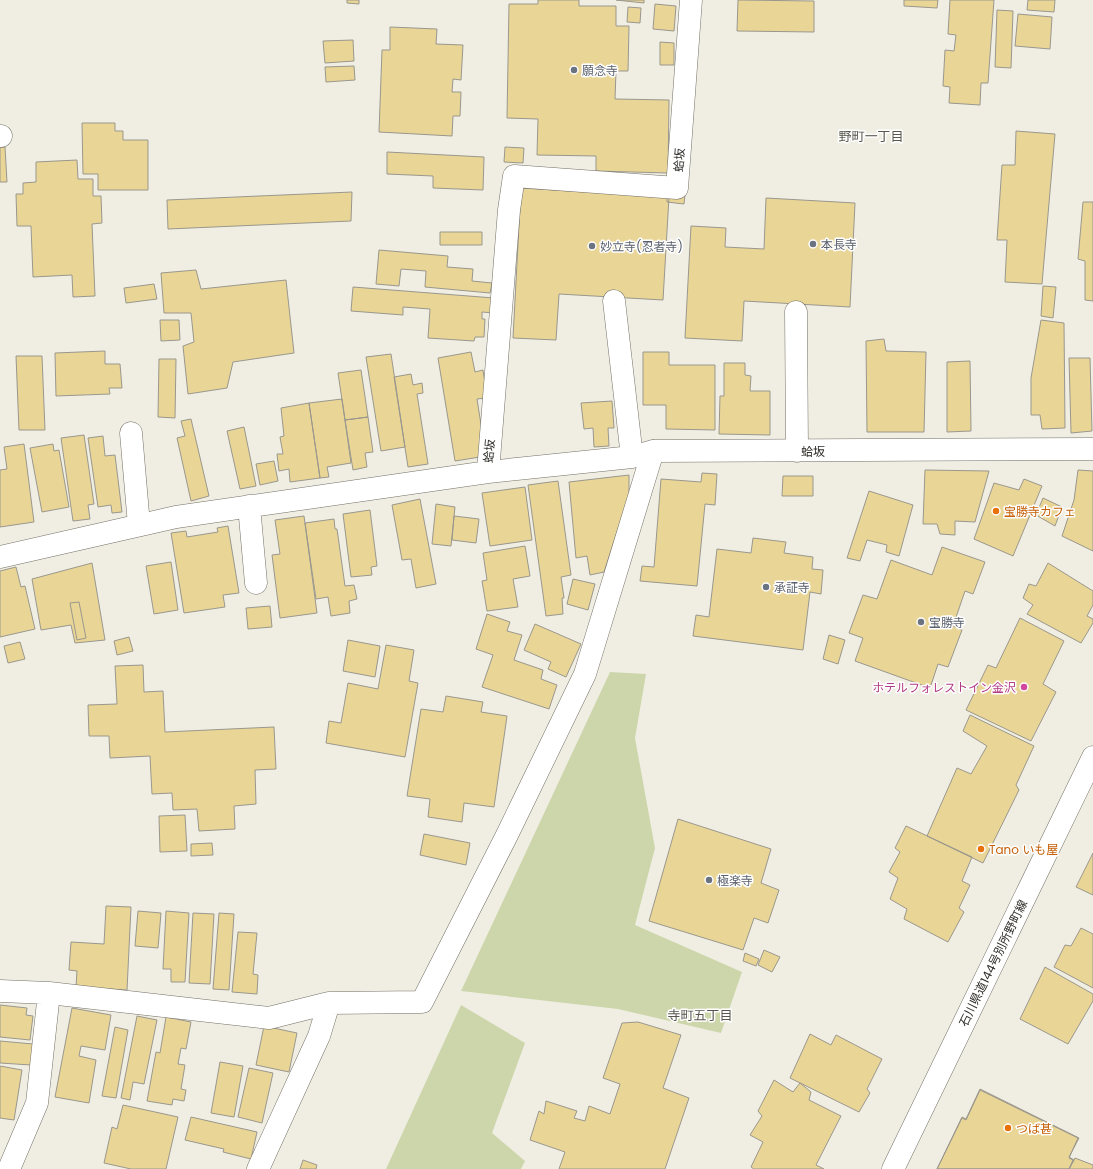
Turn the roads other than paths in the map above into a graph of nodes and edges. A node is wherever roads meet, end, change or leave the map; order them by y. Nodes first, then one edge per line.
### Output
1 (691, 0) edge
2 (614, 301) dead end
3 (796, 312) dead end
4 (130, 433) dead end
5 (1093, 449) edge
6 (653, 451) junction
7 (797, 451) junction
8 (632, 457) junction
9 (488, 472) junction
10 (249, 506) junction
11 (139, 525) junction
12 (0, 556) edge
13 (256, 583) dead end
14 (1093, 757) edge
15 (0, 991) edge
16 (49, 993) junction
17 (329, 1003) junction
18 (9, 1169) edge
19 (258, 1169) edge
20 (893, 1169) edge

1 - 9 street, 蛤坂
2 - 8 street
3 - 7 street
4 - 11 street
5 - 7 street, 蛤坂
6 - 7 street, 蛤坂
6 - 8 street, 蛤坂
6 - 17 street
8 - 9 street, 蛤坂
9 - 10 street
10 - 11 street
10 - 13 street
11 - 12 street
14 - 20 street, 石川県道144号別所野町線
15 - 16 street
16 - 17 street
16 - 18 street
17 - 19 street

